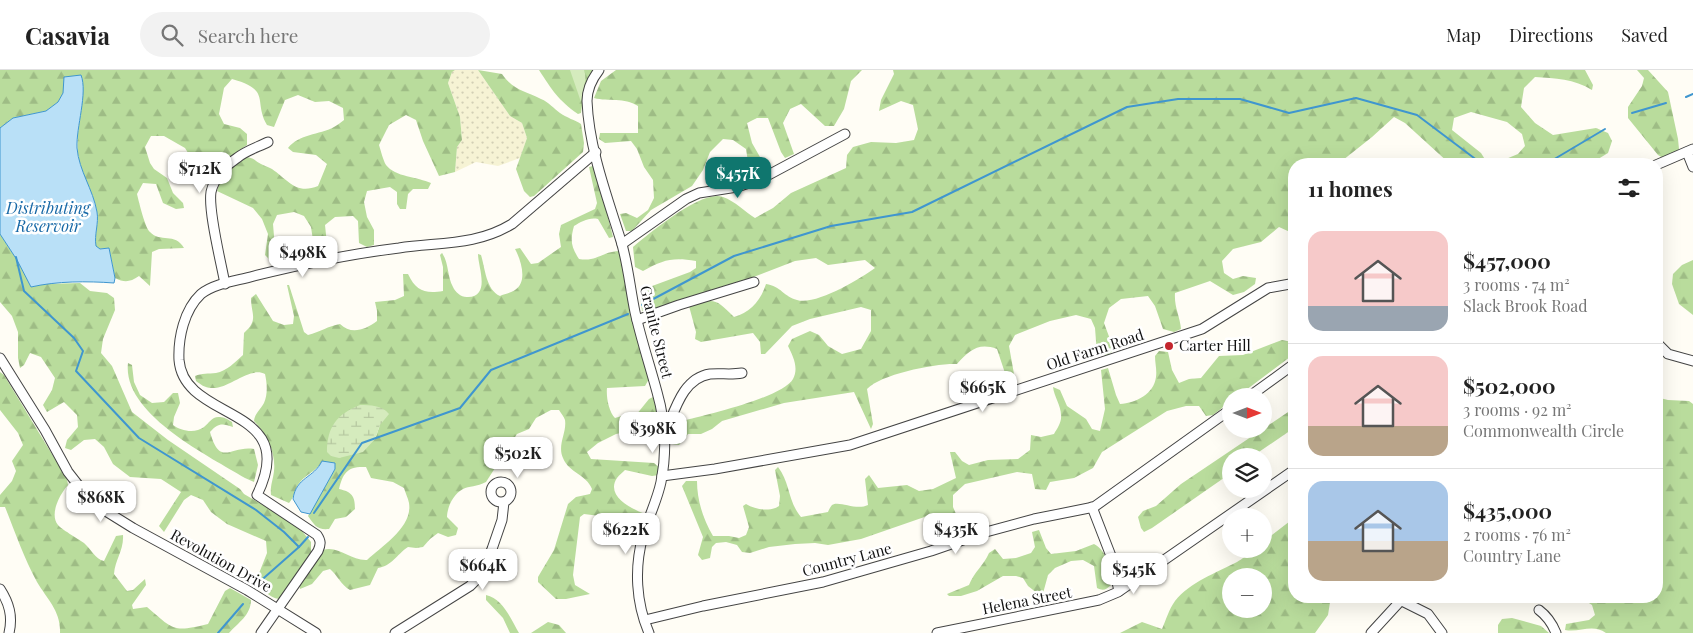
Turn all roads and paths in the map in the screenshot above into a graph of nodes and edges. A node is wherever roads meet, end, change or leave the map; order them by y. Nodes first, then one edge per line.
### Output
1 (599, 70) edge
2 (845, 134) dead end
3 (268, 142) dead end
4 (1690, 151) edge
5 (596, 152) junction
6 (1663, 162) edge
7 (1693, 167) edge
8 (622, 244) junction
9 (754, 282) dead end
10 (226, 284) junction
11 (1288, 284) edge
12 (638, 320) junction
13 (1663, 349) edge
14 (0, 358) edge
15 (1693, 362) edge
16 (1288, 368) edge
17 (742, 373) dead end
18 (1261, 388) edge
19 (1222, 415) edge
20 (665, 434) junction
21 (1288, 474) edge
22 (662, 476) junction
23 (504, 502) dead end
24 (1092, 507) junction
25 (0, 589) edge
26 (1119, 591) junction
27 (1398, 603) edge
28 (1411, 603) edge
29 (278, 609) junction
30 (1539, 610) dead end
31 (645, 620) junction
32 (9, 633) edge
33 (262, 633) edge
34 (316, 633) edge
35 (395, 633) edge
36 (649, 633) edge
37 (937, 633) edge
38 (1371, 633) edge
39 (1442, 633) edge
40 (1556, 633) edge

1 - 5 street, Granite Street
2 - 8 street
3 - 10 street
4 - 6 street
4 - 7 street
5 - 8 street, Granite Street
5 - 10 street
8 - 12 street, Granite Street
9 - 12 street
10 - 29 street
11 - 22 street, Old Farm Road
12 - 20 street, Granite Street
13 - 15 street
14 - 29 street, Revolution Drive
16 - 18 street
17 - 20 street
19 - 24 street, Country Lane
20 - 22 street, Granite Street
21 - 26 street, Helena Street
22 - 31 street, Granite Street
23 - 35 street
24 - 26 street
24 - 31 street, Country Lane
25 - 32 street
26 - 37 street, Helena Street
27 - 38 street
28 - 39 street
29 - 33 street
29 - 34 street, Revolution Drive
30 - 40 street
31 - 36 street, Granite Street

